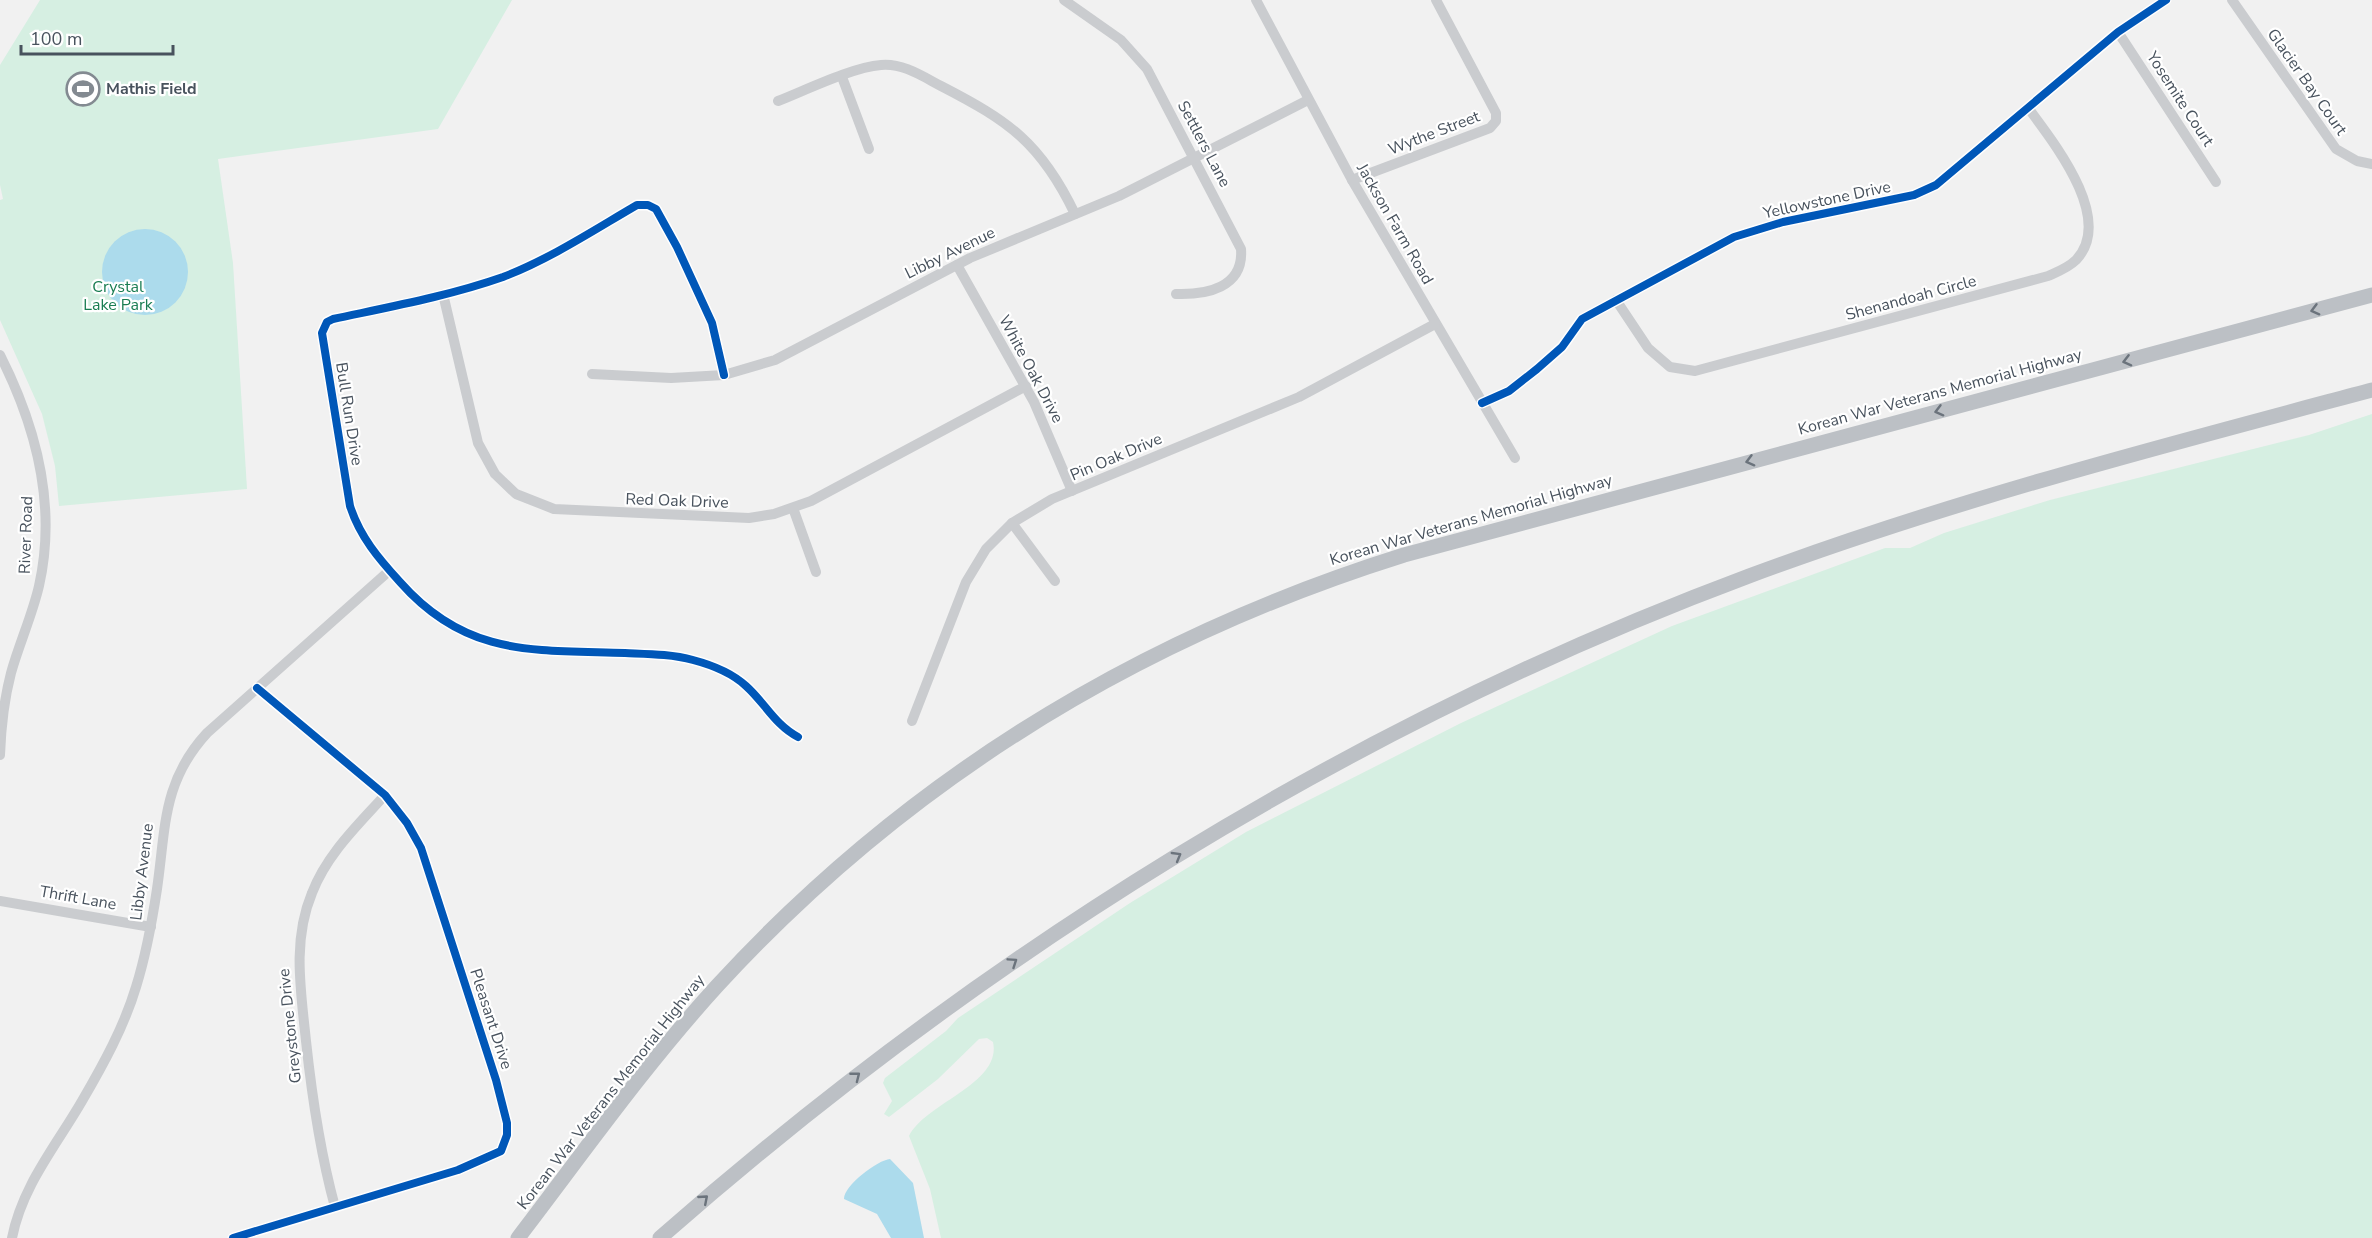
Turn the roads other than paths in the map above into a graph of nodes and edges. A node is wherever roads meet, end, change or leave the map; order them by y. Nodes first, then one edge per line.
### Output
1 (1064, 0) edge
2 (1256, 0) edge
3 (1436, 0) edge
4 (2166, 0) edge
5 (2232, 0) edge
6 (2118, 32) junction
7 (842, 77) junction
8 (1308, 100) junction
9 (778, 101) dead end
10 (2029, 109) junction
11 (869, 148) dead end
12 (1195, 159) junction
13 (2372, 164) edge
14 (1352, 180) junction
15 (2216, 182) dead end
16 (1075, 214) junction
17 (957, 265) junction
18 (443, 294) junction
19 (1176, 294) dead end
20 (2372, 295) edge
21 (1616, 300) junction
22 (1435, 324) junction
23 (0, 355) edge
24 (592, 374) dead end
25 (724, 375) junction
26 (1026, 386) junction
27 (2372, 390) edge
28 (1482, 403) junction
29 (1515, 458) dead end
30 (1072, 491) junction
31 (793, 508) junction
32 (1012, 523) junction
33 (389, 571) junction
34 (816, 572) dead end
35 (1055, 581) dead end
36 (257, 688) junction
37 (912, 721) dead end
38 (798, 737) dead end
39 (0, 755) edge
40 (385, 795) junction
41 (0, 901) edge
42 (151, 927) junction
43 (335, 1207) junction
44 (12, 1238) edge
45 (233, 1238) edge
46 (518, 1238) edge
47 (660, 1238) edge

1 - 12 street, Settlers Lane
2 - 8 street, Jackson Farm Road
3 - 14 street, Wythe Street
4 - 6 street, Yellowstone Drive
5 - 13 street, Glacier Bay Court
6 - 10 street, Yellowstone Drive
6 - 15 street, Yosemite Court
7 - 9 street
7 - 11 street
7 - 16 street
8 - 12 street, Libby Avenue
8 - 14 street, Jackson Farm Road
10 - 21 street, Yellowstone Drive
10 - 21 street, Shenandoah Circle
12 - 16 street, Libby Avenue
12 - 19 street, Settlers Lane
14 - 22 street, Jackson Farm Road
16 - 17 street, Libby Avenue
17 - 25 street, Libby Avenue
17 - 26 street, White Oak Drive
18 - 25 street, Bull Run Drive
18 - 31 street, Red Oak Drive
18 - 33 street, Bull Run Drive
20 -> 46 highway, Korean War Veterans Memorial Highway
21 - 28 street, Yellowstone Drive
22 - 28 street, Jackson Farm Road
22 - 30 street, Pin Oak Drive
23 - 39 street, River Road
24 - 25 street, Libby Avenue
26 - 30 street, White Oak Drive
26 - 31 street, Red Oak Drive
47 -> 27 highway
28 - 29 street, Jackson Farm Road
30 - 32 street, Pin Oak Drive
31 - 34 street
32 - 35 street
32 - 37 street, Pin Oak Drive
33 - 36 street, Libby Avenue
33 - 38 street, Bull Run Drive
36 - 40 street, Pleasant Drive
36 - 42 street, Libby Avenue
40 - 43 street, Greystone Drive
40 - 43 street, Pleasant Drive
41 - 42 street, Thrift Lane
42 - 44 street, Libby Avenue
43 - 45 street, Pleasant Drive

